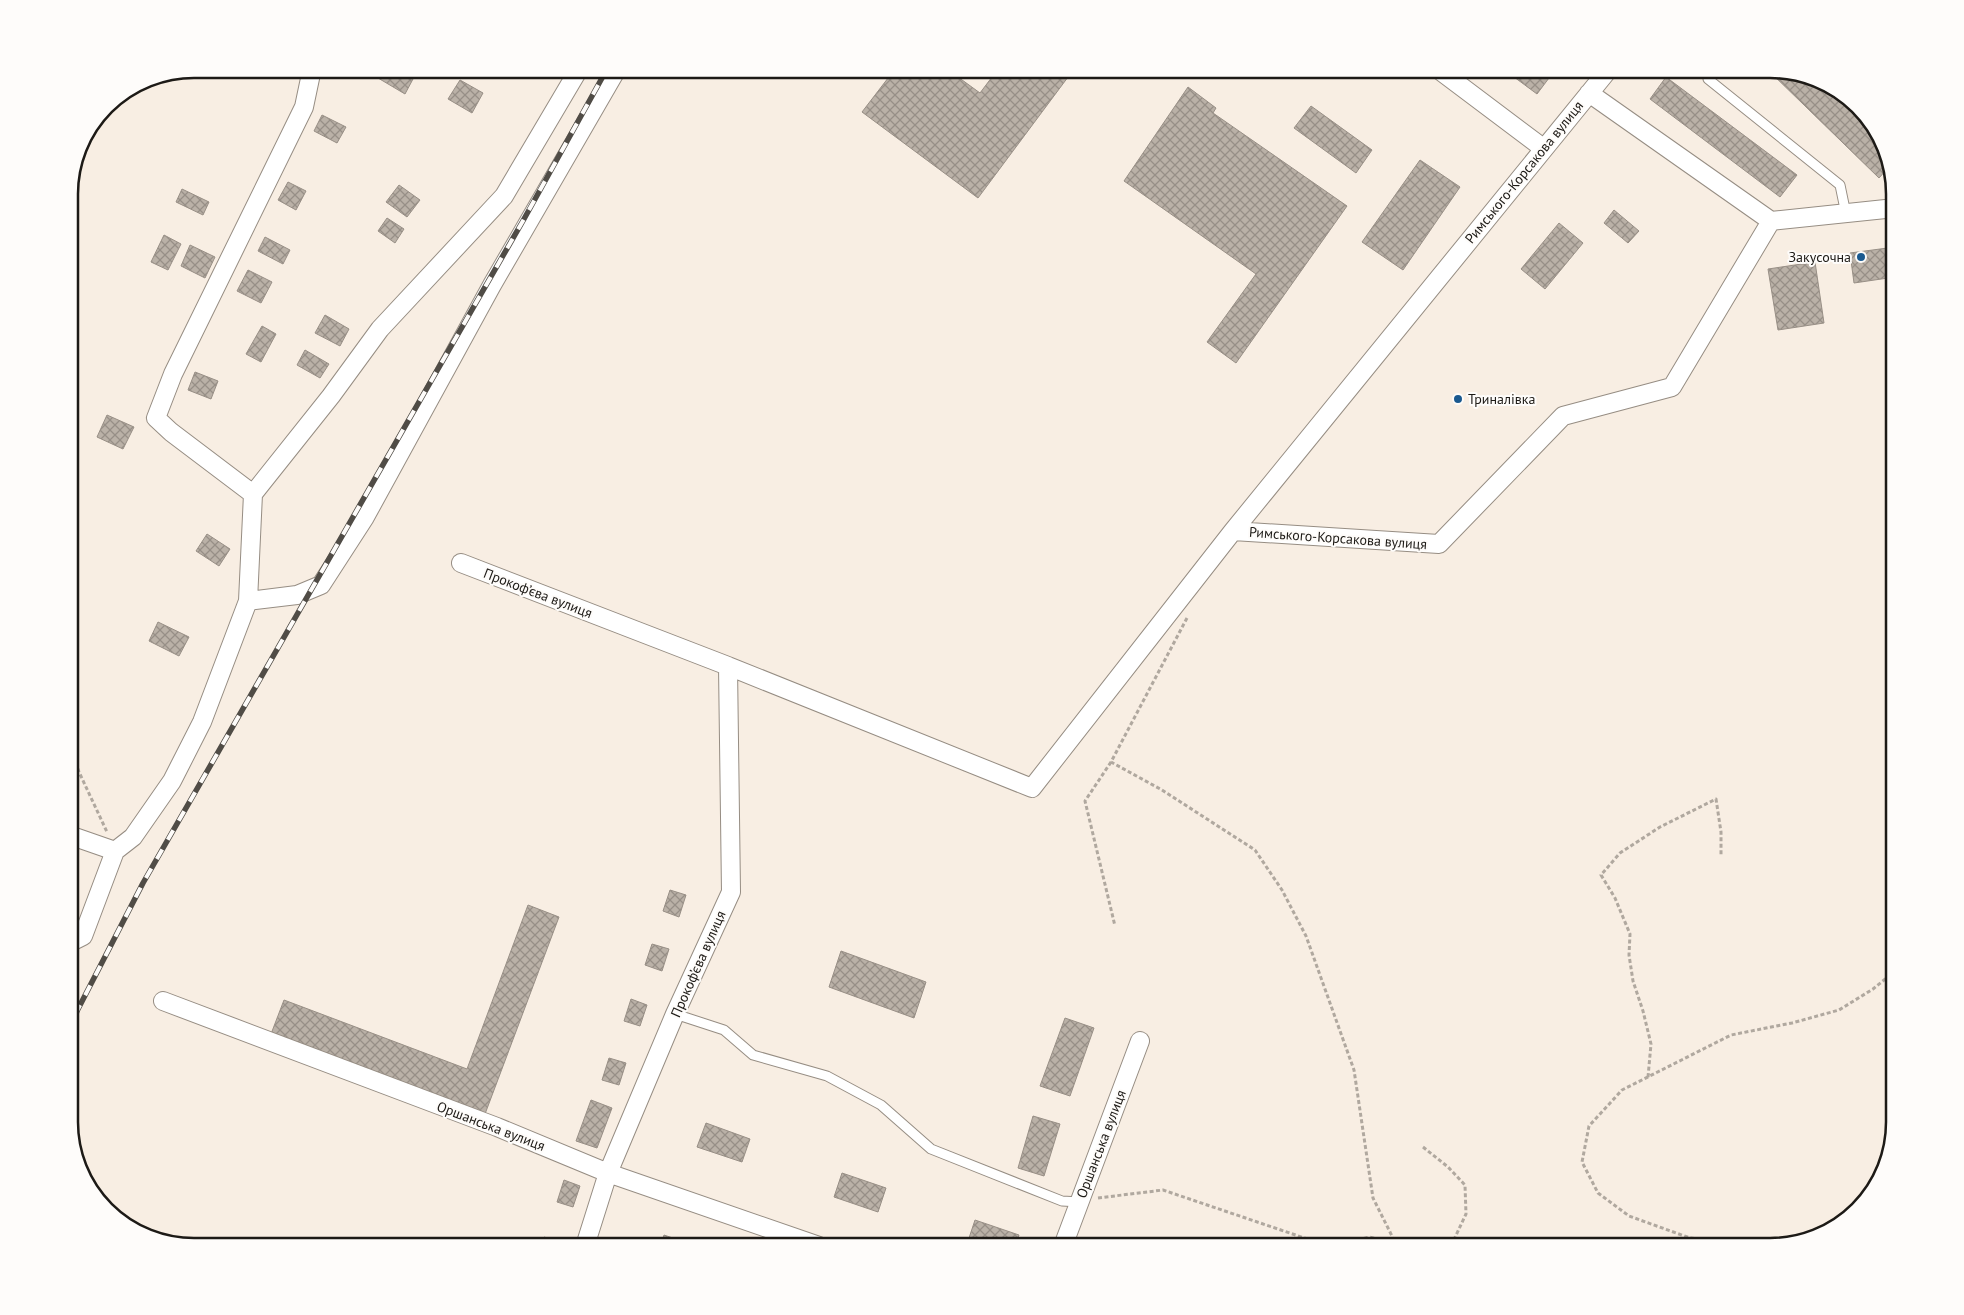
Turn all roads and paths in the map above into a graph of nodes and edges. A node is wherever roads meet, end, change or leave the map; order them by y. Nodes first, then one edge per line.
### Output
1 (310, 78) edge
2 (574, 78) edge
3 (612, 78) edge
4 (1450, 78) edge
5 (1602, 78) edge
6 (1710, 78) edge
7 (1589, 93) junction
8 (1543, 148) junction
9 (1886, 209) edge
10 (1846, 214) junction
11 (1771, 222) junction
12 (253, 494) junction
13 (1233, 531) junction
14 (461, 563) dead end
15 (248, 601) junction
16 (1192, 612) dead end
17 (728, 666) junction
18 (1111, 762) junction
19 (78, 769) edge
20 (1032, 788) joint
21 (78, 838) edge
22 (115, 851) junction
23 (1721, 855) dead end
24 (1115, 926) dead end
25 (78, 938) edge
26 (1886, 979) edge
27 (163, 1001) dead end
28 (675, 1014) junction
29 (1140, 1041) dead end
30 (1648, 1077) junction
31 (1423, 1147) dead end
32 (608, 1172) junction
33 (1080, 1202) junction
34 (587, 1238) edge
35 (796, 1238) edge
36 (1067, 1238) edge
37 (1304, 1238) edge
38 (1393, 1238) edge
39 (1455, 1238) edge
40 (1690, 1238) edge

1 - 12 street
2 - 12 street
3 - 15 street
4 - 8 street
5 - 7 street, Римського-Корсакова вулиця
6 - 10 lane
7 - 8 street, Римського-Корсакова вулиця
7 - 11 street, Римського-Корсакова вулиця
8 - 13 street, Римського-Корсакова вулиця
9 - 10 street
10 - 11 street
11 - 13 street, Римського-Корсакова вулиця
12 - 15 street
13 - 20 street, Римського-Корсакова вулиця
14 - 17 street, Прокоф’єва вулиця
15 - 22 street
16 - 18 path
17 - 20 street, Прокоф’єва вулиця
17 - 28 street, Прокоф’єва вулиця
18 - 24 path
18 - 38 path
19 - 22 path
21 - 22 street
22 - 25 street
23 - 30 path
26 - 30 path
27 - 32 street, Оршанська вулиця
28 - 32 street, Прокоф’єва вулиця
28 - 33 lane
29 - 33 street, Оршанська вулиця
30 - 40 path
31 - 39 path
32 - 34 street, Прокоф’єва вулиця
32 - 35 street, Оршанська вулиця
33 - 36 street, Оршанська вулиця
33 - 37 path

